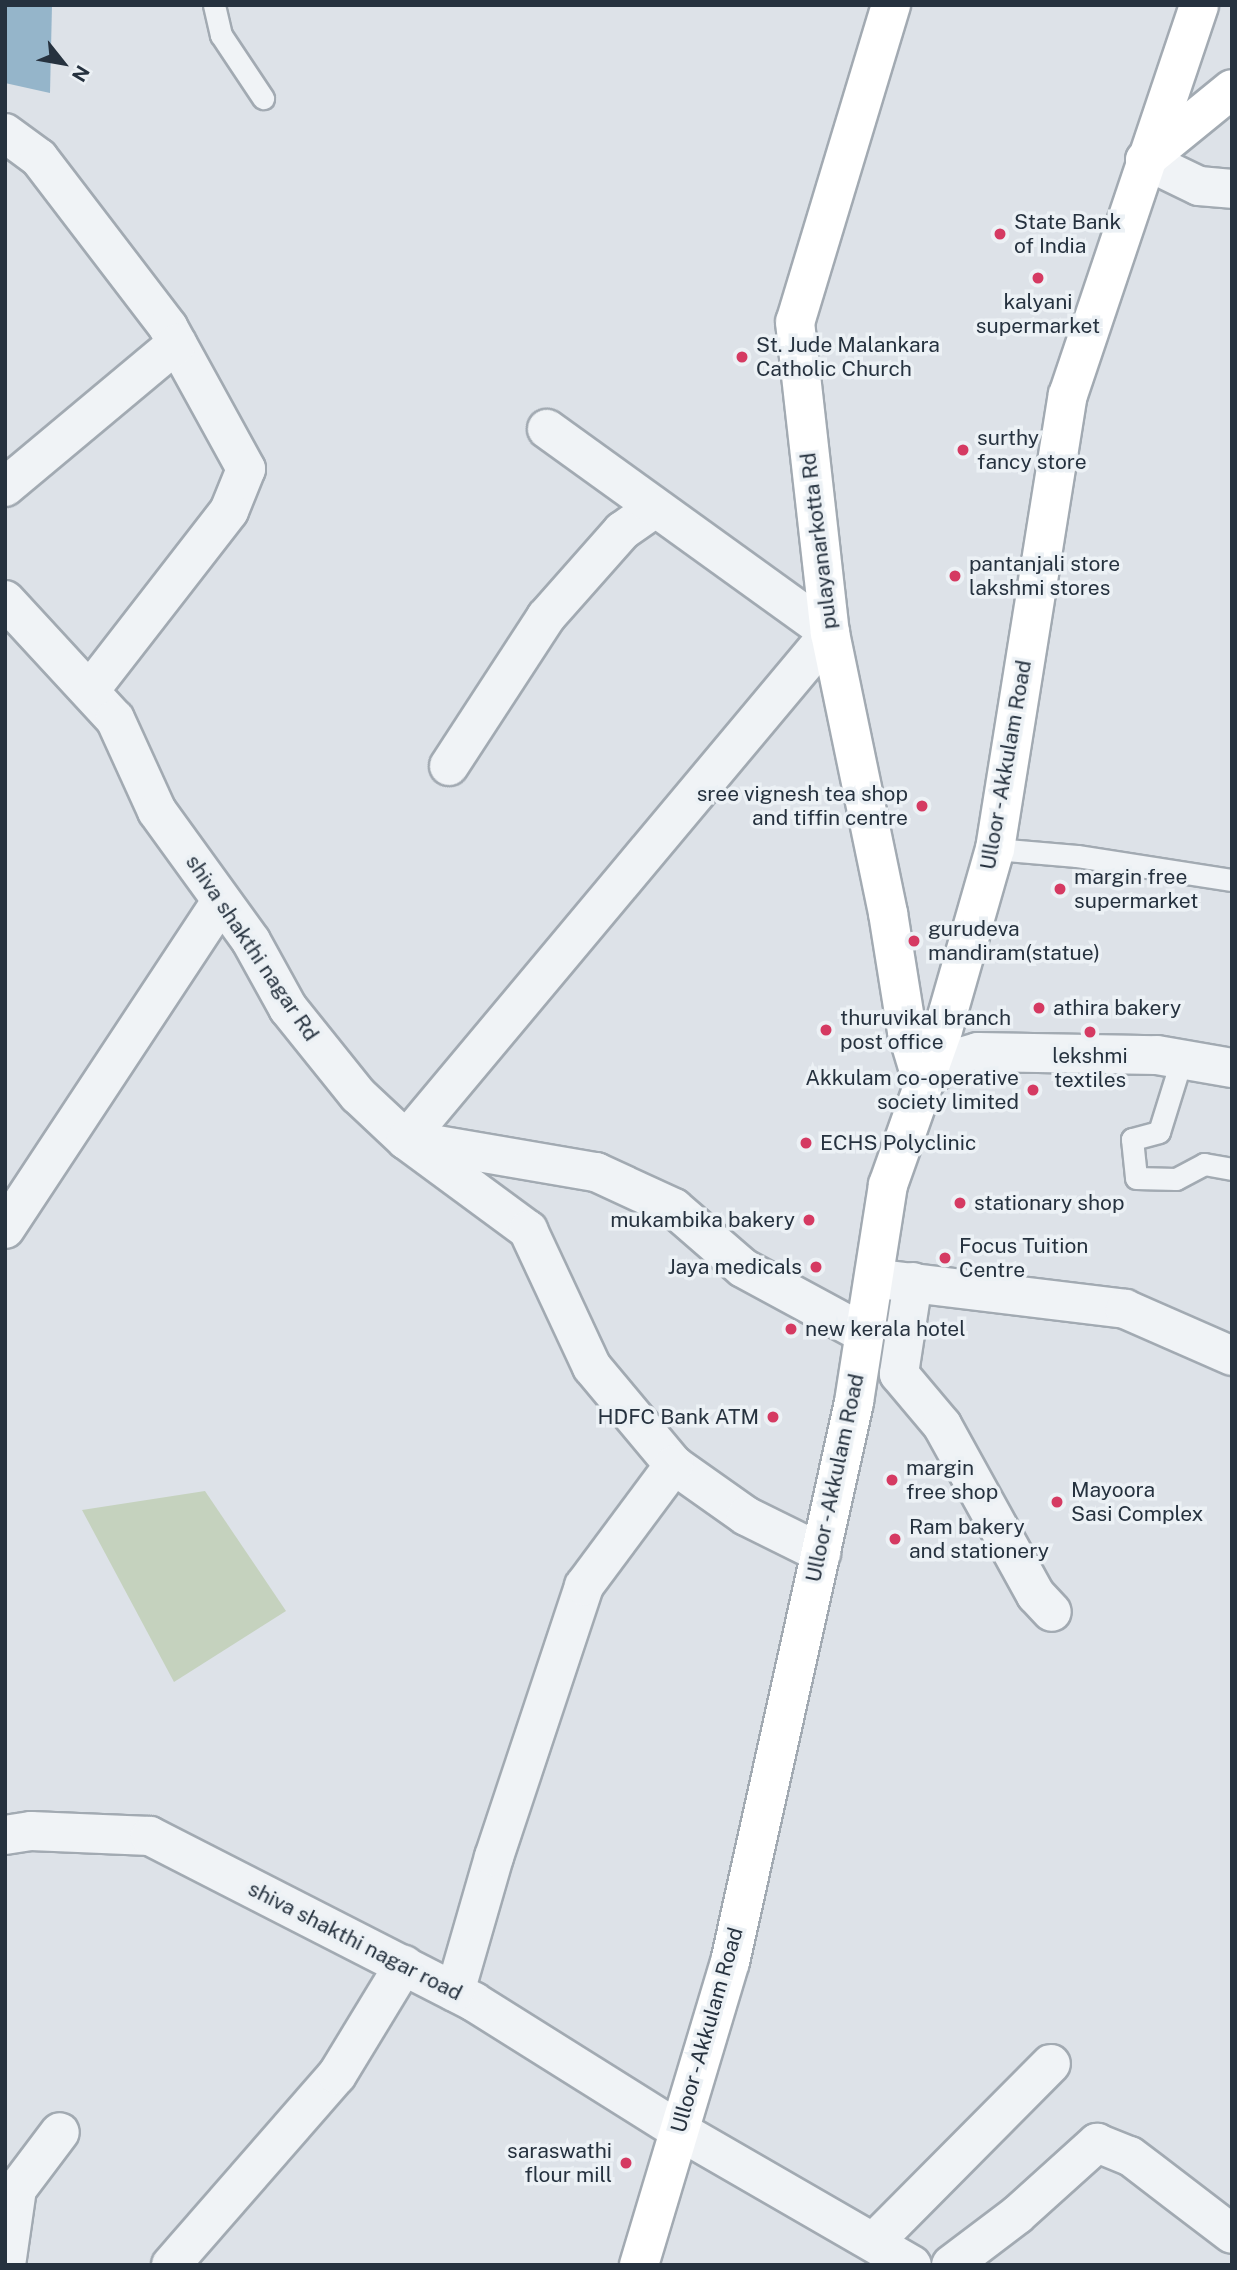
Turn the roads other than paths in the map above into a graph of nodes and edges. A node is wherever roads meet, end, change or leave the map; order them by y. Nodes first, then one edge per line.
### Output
1 (214, 5) edge
2 (891, 5) edge
3 (1199, 5) edge
4 (1232, 89) edge
5 (262, 97) dead end
6 (5, 133) edge
7 (1145, 160) junction
8 (1232, 189) edge
9 (177, 343) junction
10 (547, 429) dead end
11 (5, 486) edge
12 (654, 509) junction
13 (5, 600) edge
14 (830, 633) junction
15 (90, 691) junction
16 (449, 766) dead end
17 (995, 849) junction
18 (1232, 880) edge
19 (221, 901) junction
20 (1182, 1058) junction
21 (1232, 1068) edge
22 (922, 1081) junction
23 (406, 1140) junction
24 (1232, 1168) edge
25 (5, 1229) edge
26 (871, 1278) junction
27 (913, 1282) junction
28 (863, 1332) junction
29 (1232, 1356) edge
30 (674, 1465) junction
31 (821, 1553) junction
32 (1052, 1612) dead end
33 (5, 1835) edge
34 (404, 1965) junction
35 (455, 1992) junction
36 (1051, 2064) dead end
37 (678, 2130) junction
38 (60, 2132) dead end
39 (1232, 2234) edge
40 (874, 2242) junction
41 (6, 2265) edge
42 (171, 2265) edge
43 (639, 2265) edge
44 (912, 2265) edge
45 (951, 2265) edge

1 - 5 lane
2 - 14 main road, pulayanarkotta Rd
3 - 7 main road, Ulloor - Akkulam Road
4 - 7 main road
6 - 9 street
7 - 8 street
7 - 17 main road, Ulloor - Akkulam Road
9 - 11 street
9 - 15 street
10 - 12 street
12 - 14 street
12 - 16 street
13 - 15 street, shiva shakthi nagar Rd
14 - 22 main road, pulayanarkotta Rd
14 - 23 street
15 - 19 street, shiva shakthi nagar Rd
17 - 18 lane
17 - 22 main road, Ulloor - Akkulam Road
19 - 23 street, shiva shakthi nagar Rd
19 - 25 street
20 - 21 street
20 - 22 street
20 - 24 lane
22 - 26 main road, Ulloor - Akkulam Road
23 - 28 street
23 - 30 street, shiva shakthi nagar Rd
26 - 27 street
26 - 28 main road, Ulloor - Akkulam Road
27 - 29 street
27 - 32 street
28 - 31 main road, Ulloor - Akkulam Road
30 - 31 street, shiva shakthi nagar Rd
30 - 35 street
31 - 37 main road, Ulloor - Akkulam Road
33 - 34 street, shiva shakthi nagar road
34 - 35 street, shiva shakthi nagar road
34 - 42 street
35 - 37 street, shiva shakthi nagar road
36 - 40 street
37 - 40 street, shiva shakthi nagar road
37 - 43 main road, Ulloor - Akkulam Road
38 - 41 street
39 - 45 street
40 - 44 street, shiva shakthi nagar road

